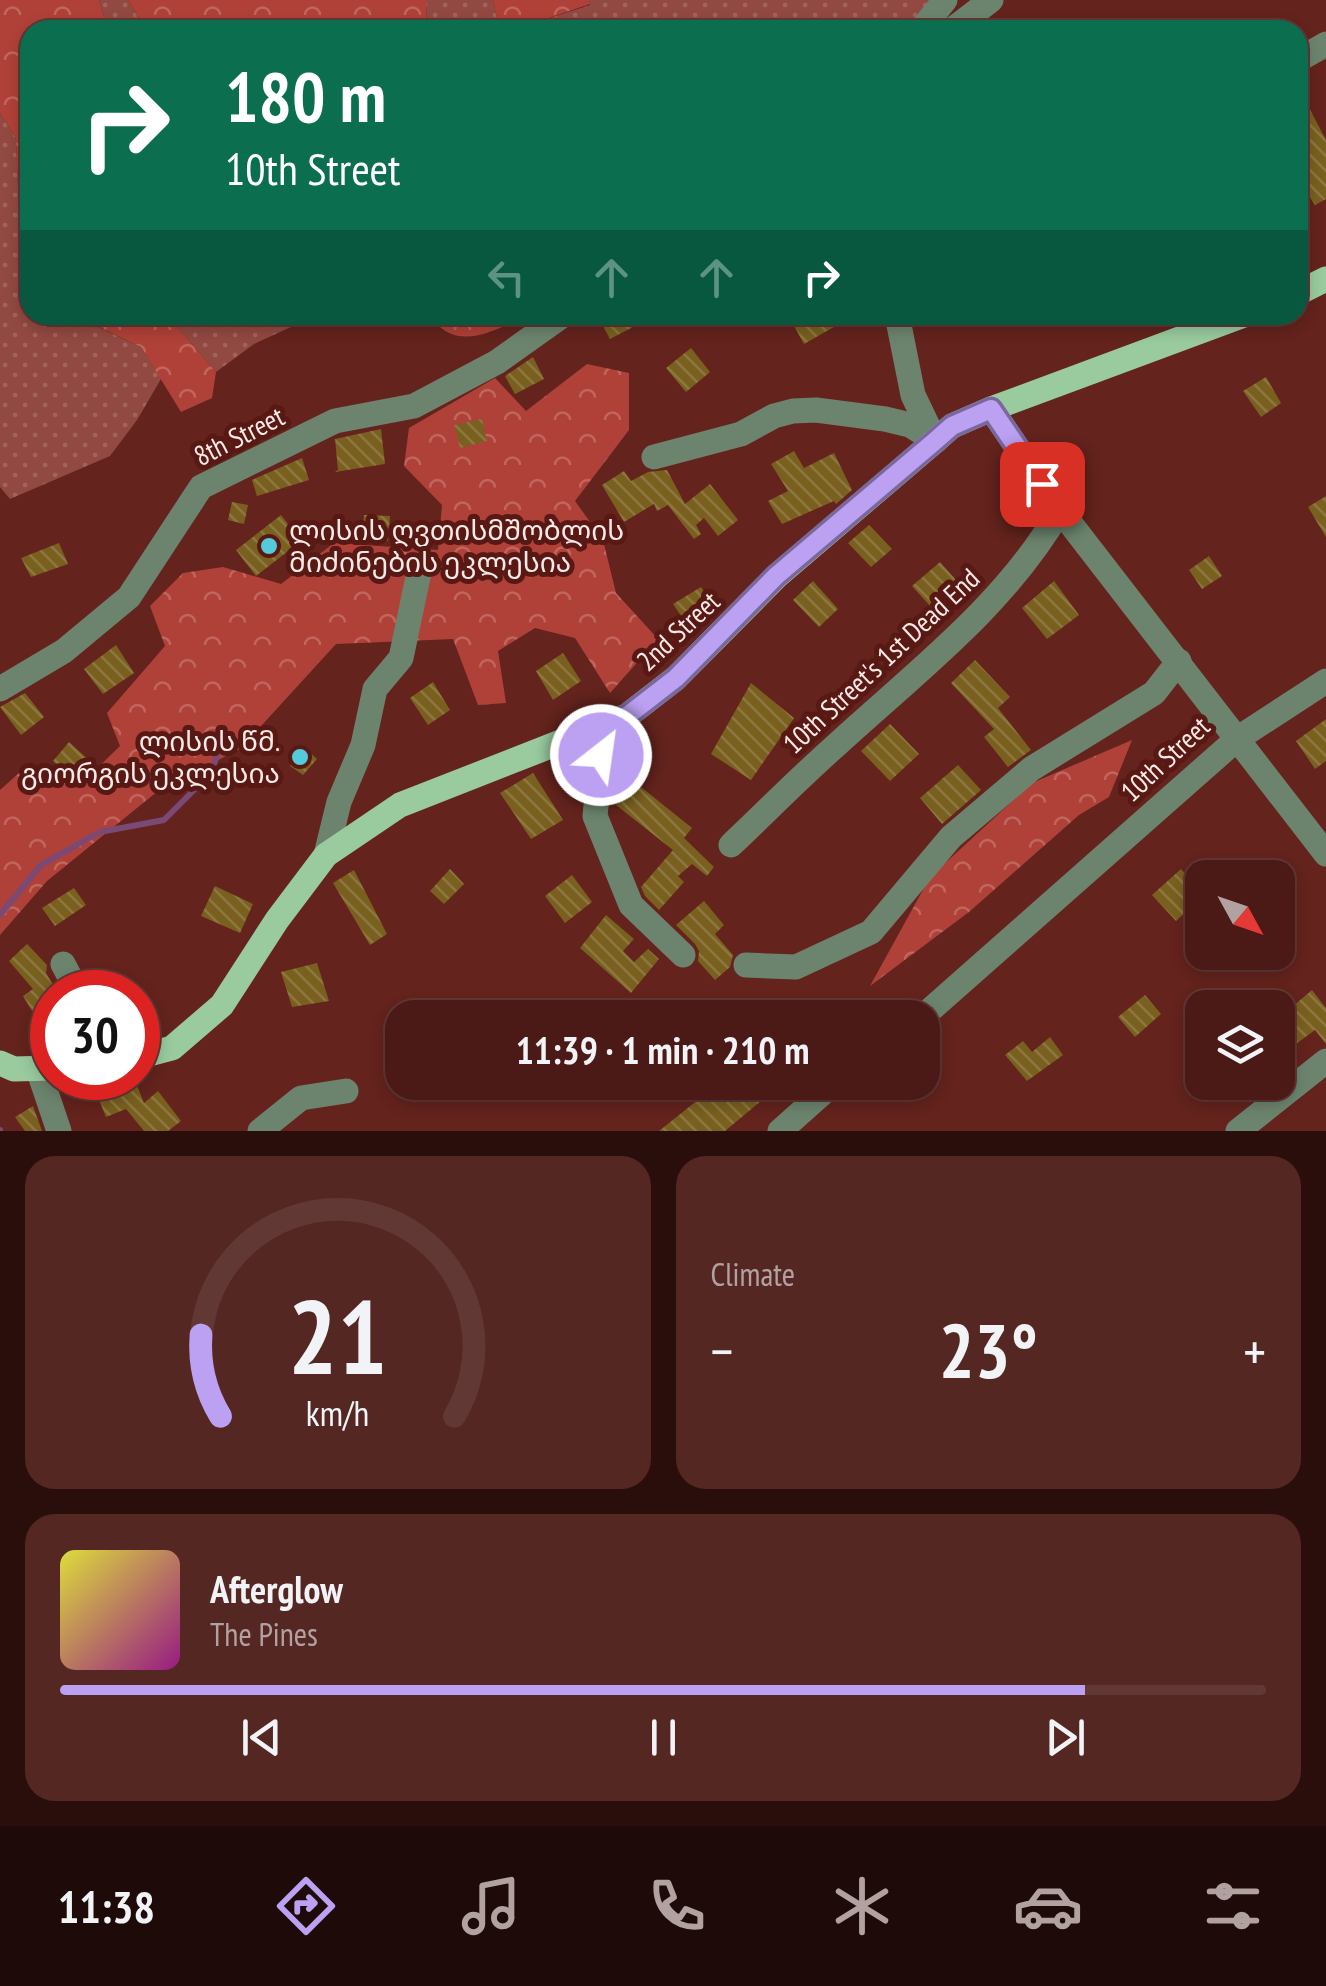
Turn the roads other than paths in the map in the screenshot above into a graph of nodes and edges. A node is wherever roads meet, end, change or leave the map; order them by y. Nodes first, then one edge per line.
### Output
1 (945, 0) edge
2 (991, 0) edge
3 (929, 20) edge
4 (965, 20) edge
5 (549, 325) edge
6 (899, 325) edge
7 (1217, 325) edge
8 (991, 409) junction
9 (935, 441) junction
10 (654, 457) dead end
11 (1060, 510) junction
12 (418, 577) dead end
13 (1179, 661) junction
14 (1326, 680) edge
15 (0, 689) edge
16 (604, 724) junction
17 (1237, 738) junction
18 (731, 845) dead end
19 (1326, 854) edge
20 (326, 855) junction
21 (683, 955) dead end
22 (63, 964) dead end
23 (746, 965) dead end
24 (66, 970) edge
25 (940, 1001) edge
26 (160, 1051) edge
27 (1326, 1061) edge
28 (0, 1063) edge
29 (30, 1068) edge
30 (346, 1091) dead end
31 (53, 1100) edge
32 (815, 1100) edge
33 (59, 1131) edge
34 (260, 1131) edge
35 (780, 1131) edge
36 (1238, 1131) edge

1 - 3 street
2 - 4 street
5 - 15 street, 8th Street
6 - 9 street
7 - 8 main road, 2nd Street
8 - 9 main road, 2nd Street
8 - 11 street, 10th Street
9 - 10 street
9 - 16 main road, 2nd Street
11 - 13 street, 10th Street
11 - 18 street, 10th Street's 1st Dead End
12 - 20 street
13 - 17 street, 10th Street
13 - 23 street
14 - 17 street
16 - 20 main road, 2nd Street
16 - 21 street
17 - 19 street
17 - 25 street, 10th Street
20 - 26 main road, 2nd Street
22 - 24 street
27 - 36 street
28 - 29 main road
30 - 34 street
31 - 33 street
32 - 35 street

